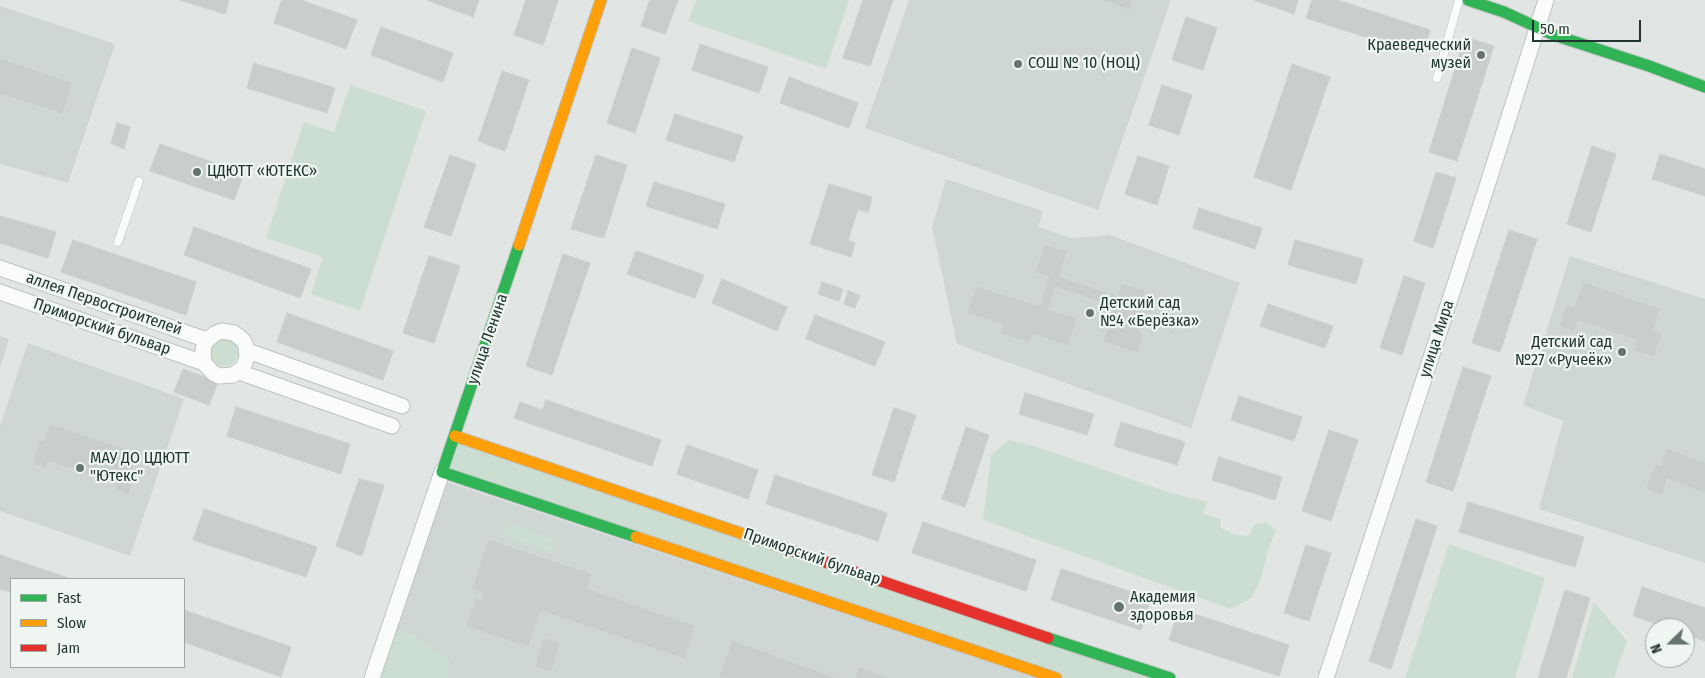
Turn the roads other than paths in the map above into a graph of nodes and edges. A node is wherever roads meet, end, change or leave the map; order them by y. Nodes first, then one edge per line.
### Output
1 (601, 0) edge
2 (1459, 0) edge
3 (1468, 0) edge
4 (1546, 0) edge
5 (1538, 27) junction
6 (1438, 78) dead end
7 (1705, 87) edge
8 (139, 180) dead end
9 (118, 242) dead end
10 (0, 268) edge
11 (0, 292) edge
12 (207, 340) junction
13 (248, 352) junction
14 (204, 362) junction
15 (239, 372) junction
16 (402, 406) dead end
17 (392, 426) dead end
18 (455, 436) junction
19 (442, 472) junction
20 (372, 678) edge
21 (1056, 678) edge
22 (1170, 678) edge
23 (1326, 678) edge

1 - 18 street, улица Ленина
2 - 6 lane
3 - 5 street
4 - 5 street, улица Мира
5 - 7 street
5 - 23 street, улица Мира
8 - 9 lane
10 - 12 street, аллея Первостроителей
11 - 14 street, Приморский бульвар
12 - 13 street
12 - 14 street
13 - 15 street
13 - 16 street
14 - 15 street, Приморский бульвар
15 - 17 street, Приморский бульвар
18 - 19 street, улица Ленина
18 - 22 street, Приморский бульвар
19 - 20 street, улица Ленина
19 - 21 street

